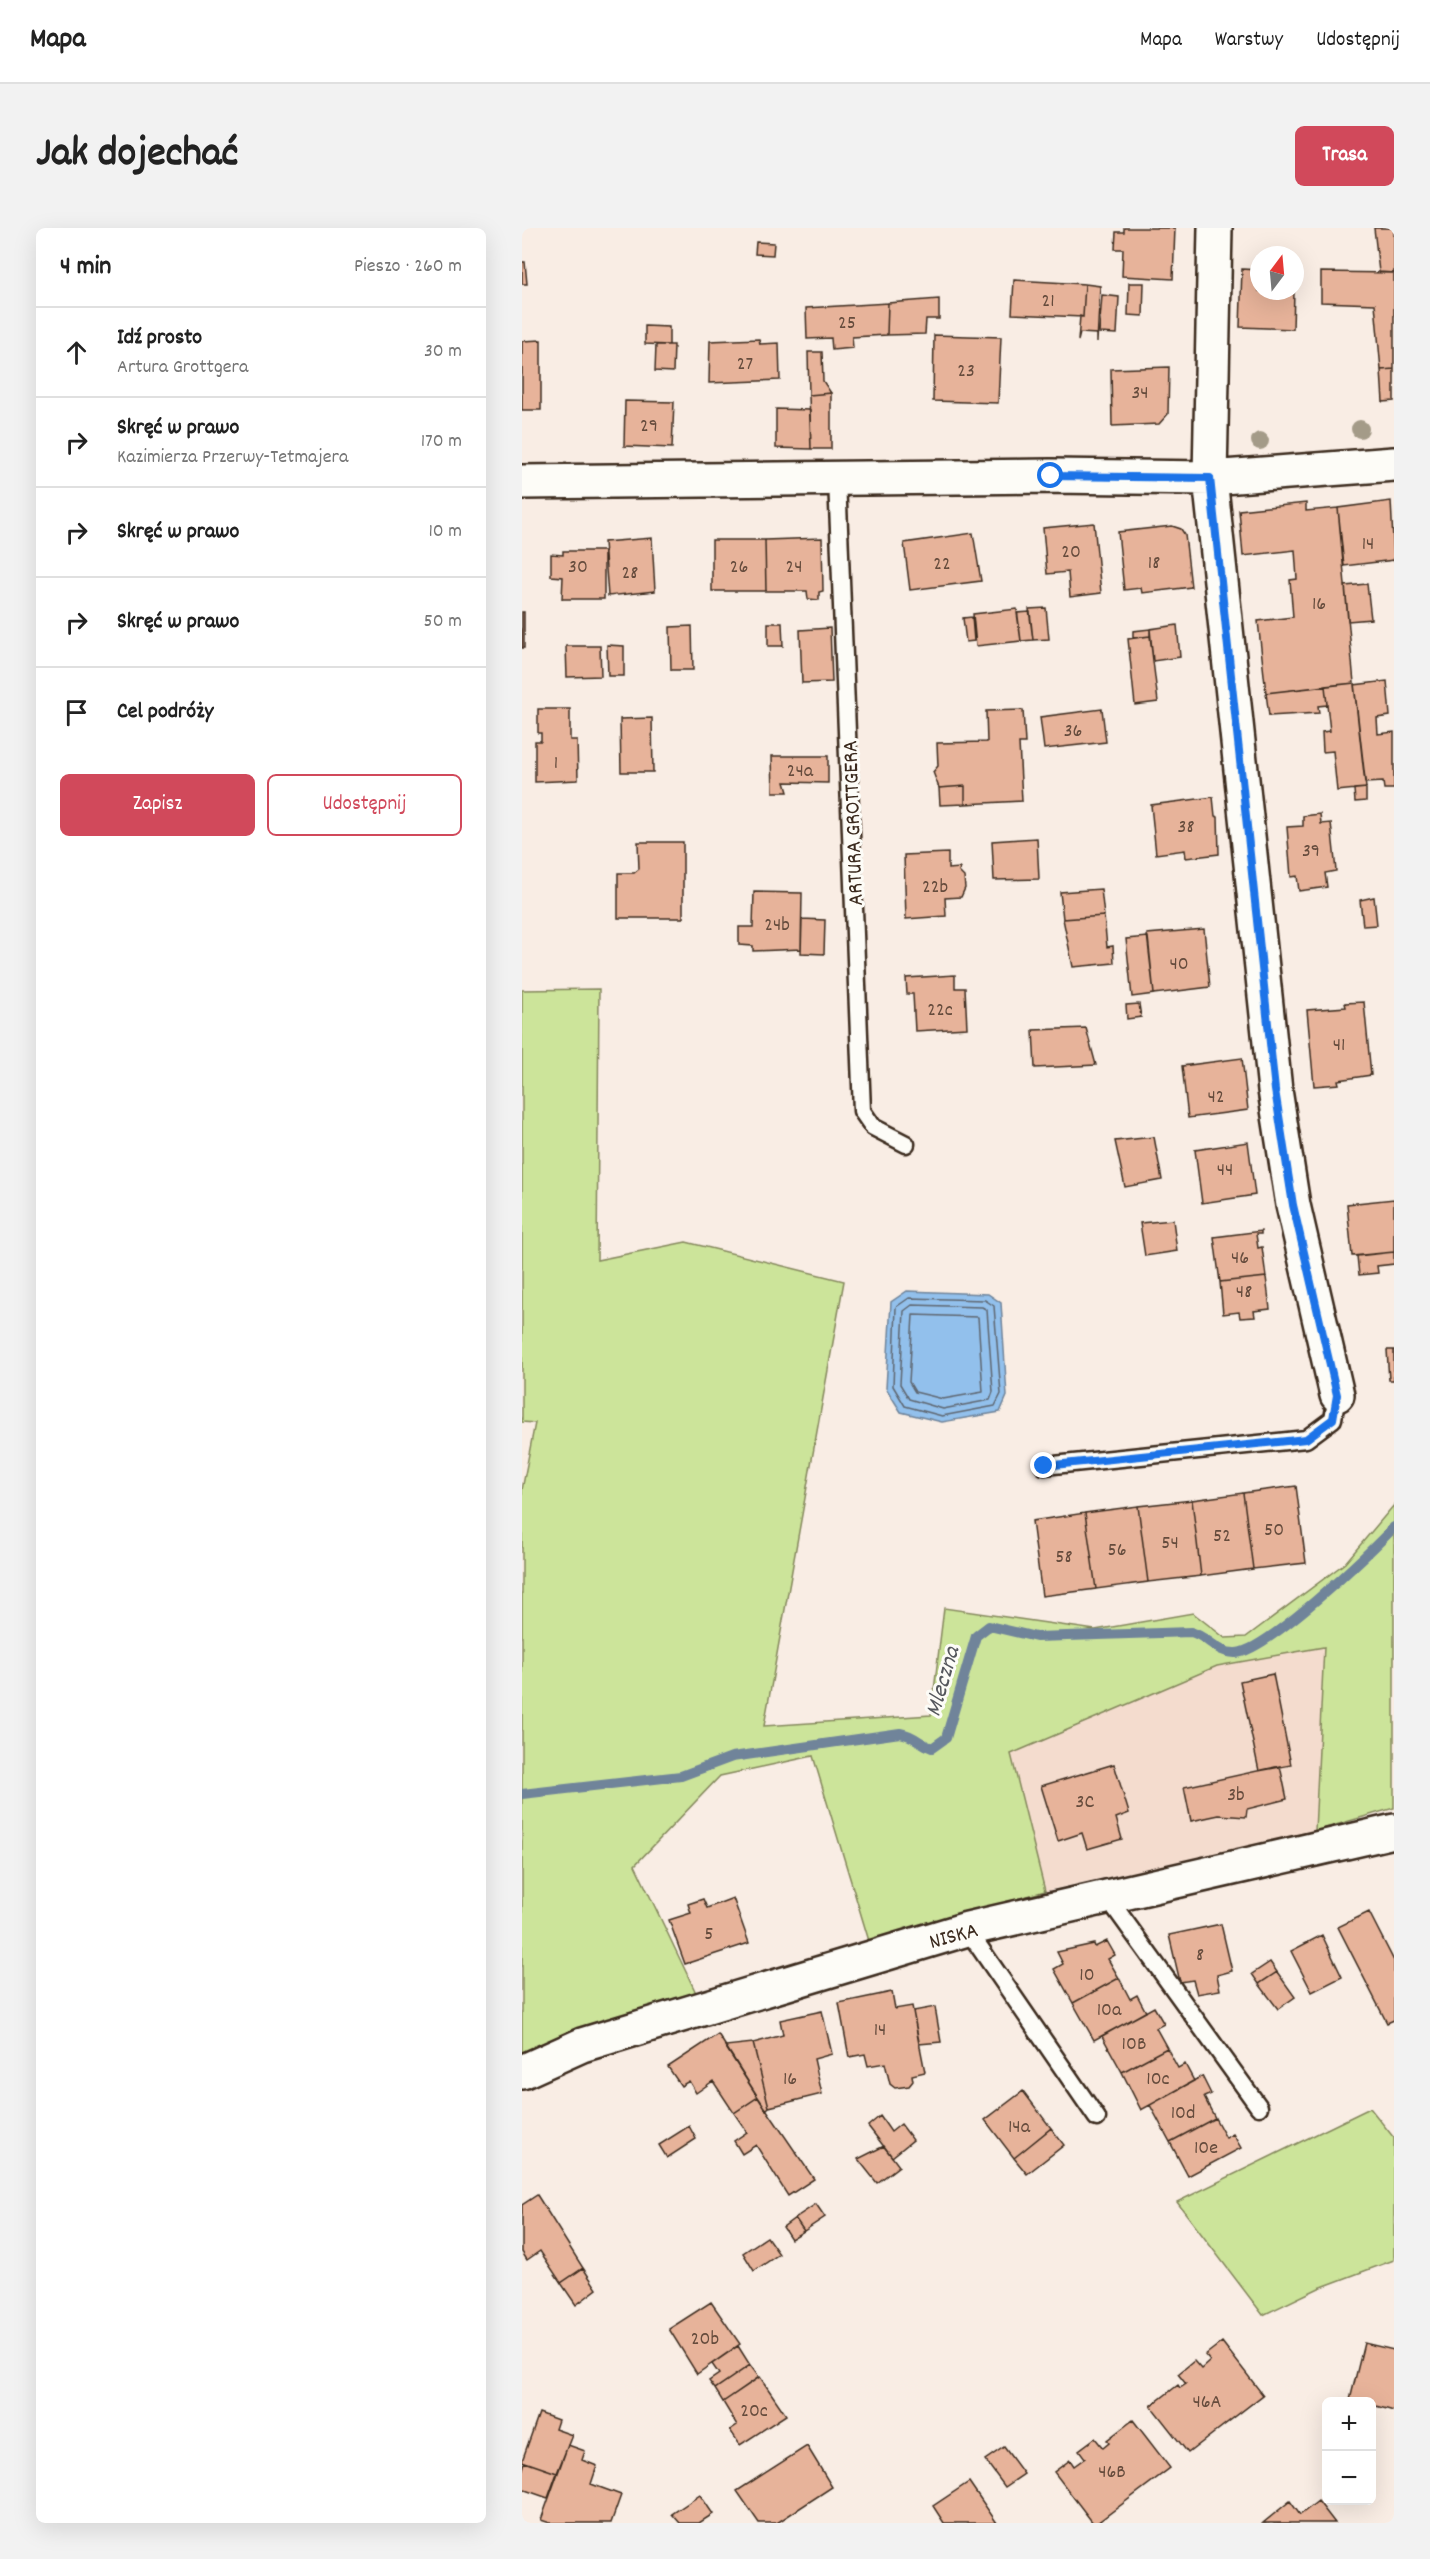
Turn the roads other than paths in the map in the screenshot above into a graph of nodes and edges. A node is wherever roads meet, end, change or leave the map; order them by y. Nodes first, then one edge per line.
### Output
1 (1215, 228) edge
2 (1394, 464) edge
3 (1210, 478) junction
4 (837, 479) junction
5 (522, 482) edge
6 (906, 1144) dead end
7 (1337, 1395) joint
8 (1044, 1466) dead end
9 (1394, 1832) edge
10 (1108, 1898) junction
11 (967, 1929) junction
12 (522, 2072) edge
13 (1259, 2107) dead end
14 (1097, 2118) dead end

1 - 3 street
2 - 3 street
3 - 4 street
3 - 7 street
4 - 5 street
4 - 6 lane, ARTURA GROTTGERA
7 - 8 lane
9 - 10 street, NISKA
10 - 11 street, NISKA
10 - 13 lane
11 - 12 street, NISKA
11 - 14 lane

